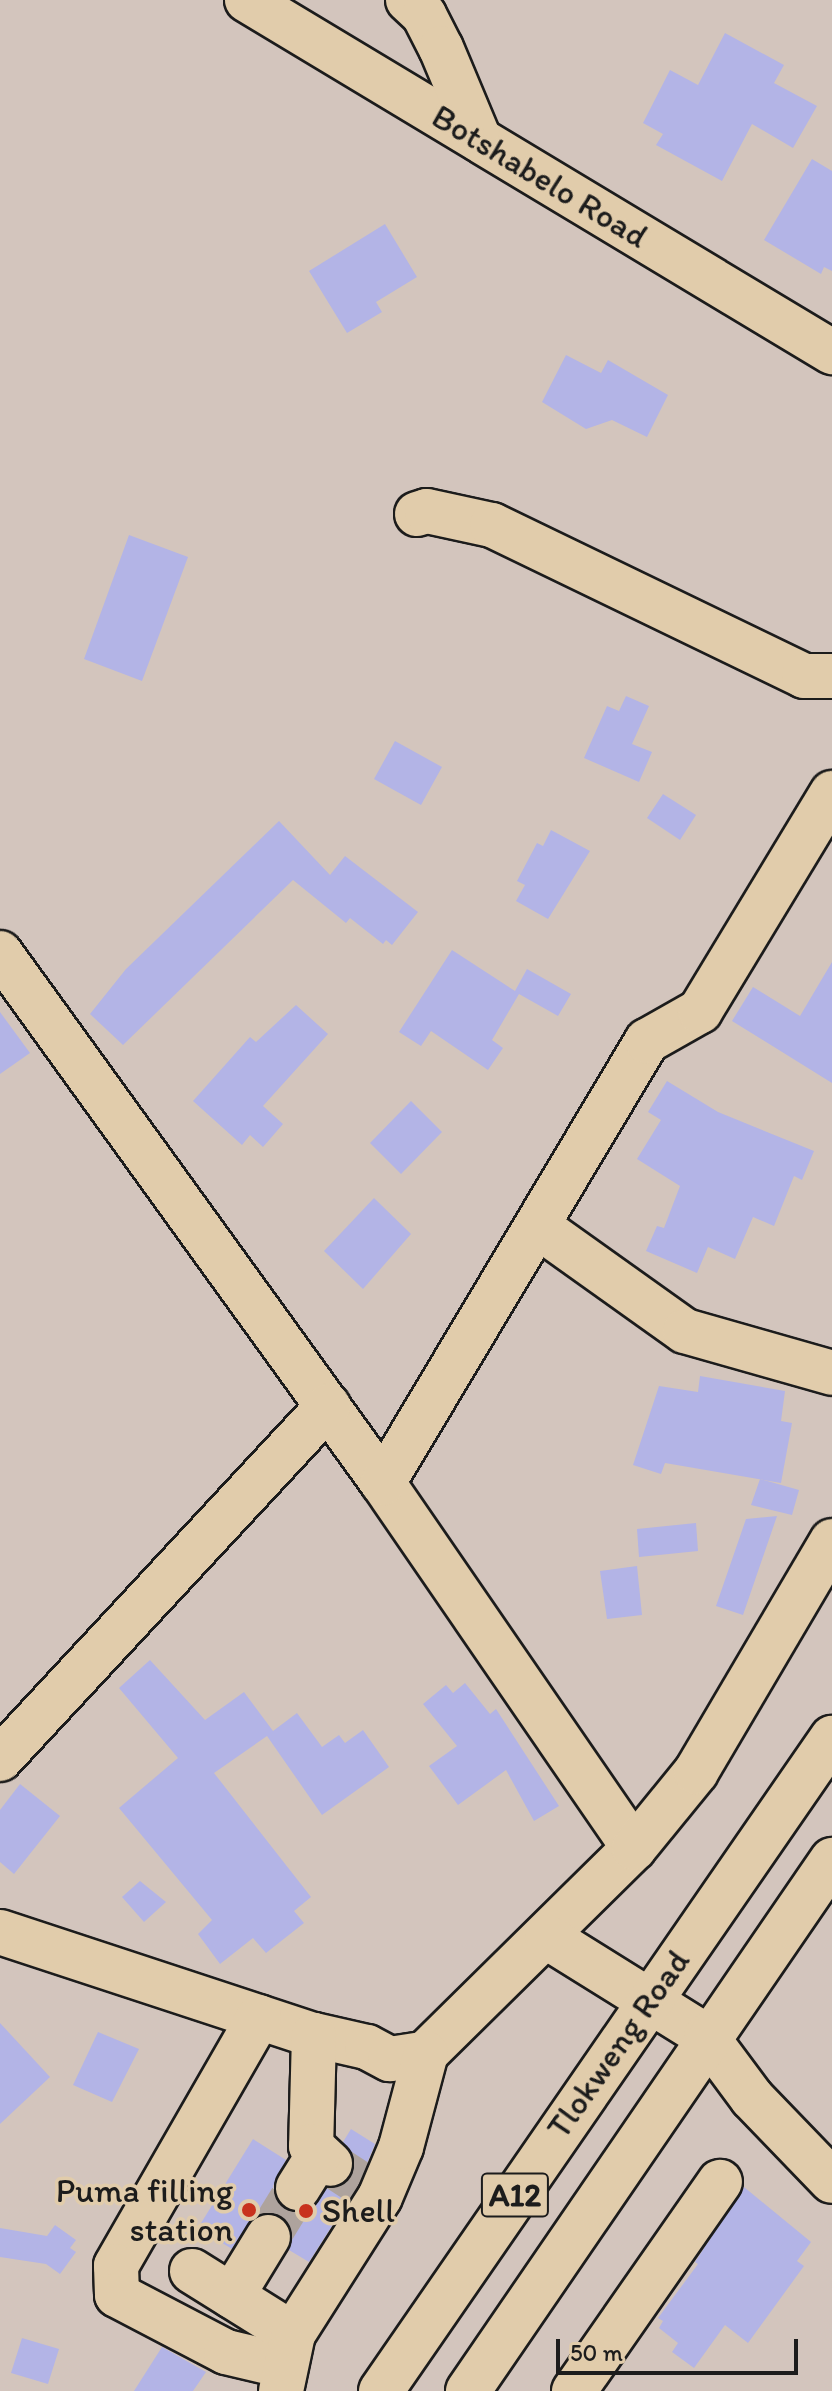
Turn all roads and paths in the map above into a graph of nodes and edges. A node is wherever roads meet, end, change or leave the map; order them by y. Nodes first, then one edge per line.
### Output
1 (247, 0) edge
2 (408, 0) edge
3 (479, 139) junction
4 (832, 352) edge
5 (417, 514) dead end
6 (832, 676) edge
7 (832, 793) edge
8 (0, 953) edge
9 (539, 1227) junction
10 (832, 1373) edge
11 (328, 1406) junction
12 (383, 1483) junction
13 (832, 1541) edge
14 (832, 1738) edge
15 (0, 1759) edge
16 (634, 1848) junction
17 (832, 1860) edge
18 (0, 1932) edge
19 (547, 1937) junction
20 (648, 1999) junction
21 (259, 2017) junction
22 (314, 2035) junction
23 (706, 2036) junction
24 (426, 2053) junction
25 (315, 2169) tunnel mouth
26 (832, 2181) edge
27 (720, 2182) dead end
28 (268, 2237) tunnel mouth
29 (192, 2271) dead end
30 (232, 2296) junction
31 (286, 2364) edge
32 (381, 2391) edge
33 (468, 2391) edge
34 (574, 2391) edge

1 - 3 street, Botshabelo Road
2 - 3 street
3 - 4 street, Botshabelo Road
5 - 6 street
7 - 9 street
8 - 11 street
9 - 10 street
9 - 12 street
11 - 12 street
11 - 15 street
12 - 16 street
13 - 16 street
14 - 20 street, Tlokweng Road / A12
16 - 19 street
17 - 23 street, Tlokweng Road / A12
18 - 21 street
19 - 20 street
19 - 24 street
20 - 23 street
20 - 32 street, Tlokweng Road / A12
21 - 22 street
21 - 31 street
22 - 24 street
22 - 25 street
23 - 26 street
23 - 33 street, Tlokweng Road / A12
24 - 31 street
27 - 34 street
28 - 30 street
29 - 30 street
30 - 31 street

